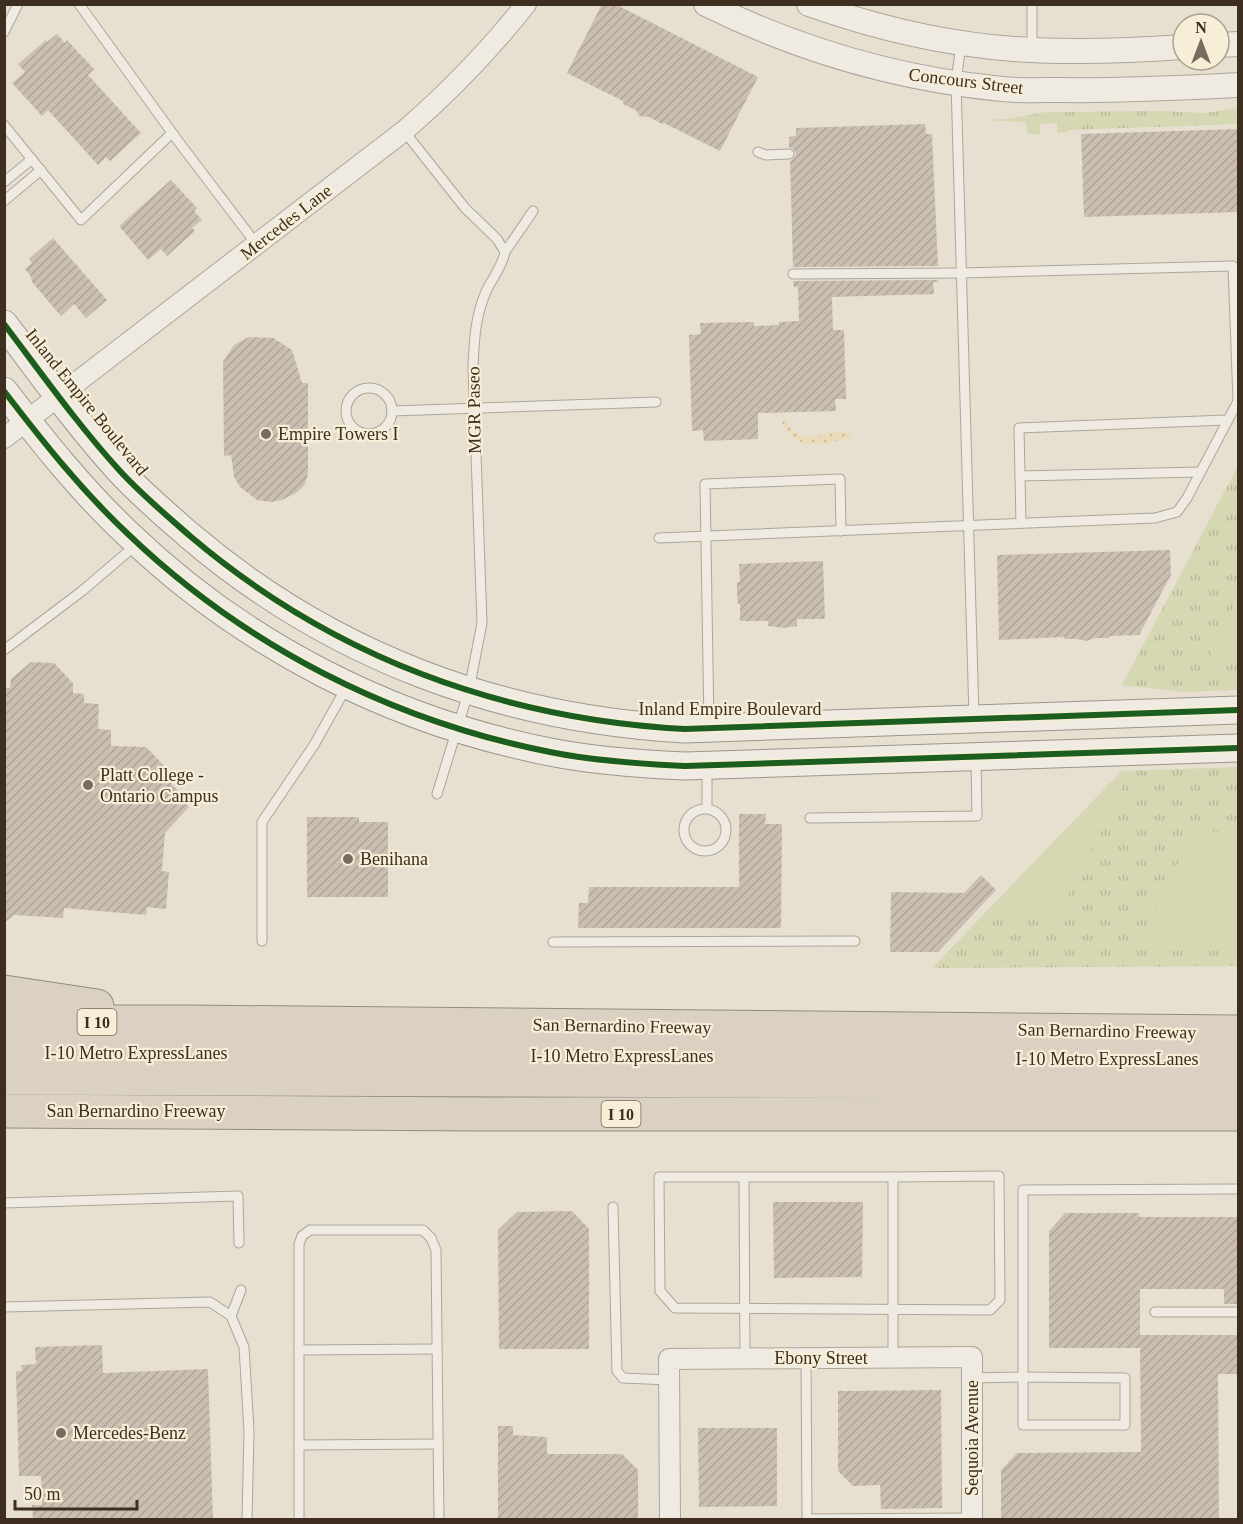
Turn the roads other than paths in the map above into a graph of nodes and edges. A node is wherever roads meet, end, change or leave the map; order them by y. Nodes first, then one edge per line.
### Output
1 (18, 4) edge
2 (79, 4) edge
3 (526, 4) edge
4 (706, 4) edge
5 (809, 4) edge
6 (1032, 4) edge
7 (4, 32) edge
8 (962, 42) junction
9 (1171, 48) edge
10 (1032, 49) junction
11 (956, 82) junction
12 (1239, 85) edge
13 (4, 125) edge
14 (404, 131) junction
15 (172, 133) junction
16 (758, 152) dead end
17 (789, 154) dead end
18 (32, 159) junction
19 (41, 170) junction
20 (4, 182) edge
21 (4, 201) edge
22 (533, 211) dead end
23 (257, 245) junction
24 (505, 252) junction
25 (961, 273) junction
26 (793, 274) dead end
27 (4, 324) edge
28 (4, 391) edge
29 (58, 396) junction
30 (656, 402) dead end
31 (474, 408) junction
32 (392, 411) junction
33 (28, 420) junction
34 (1227, 420) junction
35 (4, 438) edge
36 (1200, 472) junction
37 (1020, 476) junction
38 (1021, 523) junction
39 (968, 525) junction
40 (841, 531) junction
41 (707, 537) junction
42 (659, 538) dead end
43 (138, 544) junction
44 (4, 650) edge
45 (347, 686) junction
46 (469, 690) junction
47 (1239, 710) edge
48 (974, 719) junction
49 (709, 728) junction
50 (457, 729) junction
51 (1239, 748) edge
52 (975, 756) junction
53 (708, 767) junction
54 (437, 794) dead end
55 (707, 808) junction
56 (810, 818) dead end
57 (262, 941) dead end
58 (855, 941) dead end
59 (553, 942) dead end
60 (4, 992) edge
61 (4, 1022) edge
62 (190, 1022) junction
63 (4, 1028) edge
64 (1239, 1032) edge
65 (4, 1053) edge
66 (219, 1053) junction
67 (1239, 1059) edge
68 (4, 1078) edge
69 (1239, 1083) edge
70 (4, 1111) edge
71 (155, 1111) junction
72 (1239, 1113) edge
73 (4, 1133) edge
74 (744, 1177) junction
75 (893, 1177) junction
76 (1239, 1189) edge
77 (4, 1203) edge
78 (613, 1207) dead end
79 (239, 1243) dead end
80 (241, 1290) dead end
81 (4, 1307) edge
82 (744, 1308) junction
83 (893, 1309) junction
84 (1155, 1312) dead end
85 (1239, 1312) edge
86 (231, 1317) junction
87 (437, 1349) junction
88 (299, 1350) junction
89 (972, 1357) joint
90 (806, 1358) junction
91 (893, 1358) junction
92 (745, 1359) junction
93 (1023, 1377) junction
94 (972, 1378) junction
95 (669, 1380) junction
96 (438, 1444) junction
97 (299, 1445) junction
98 (972, 1519) edge
99 (247, 1520) edge
100 (299, 1520) edge
101 (439, 1520) edge
102 (670, 1520) edge

1 - 7 lane
2 - 15 lane
3 - 14 street, Mercedes Lane
4 - 11 street, Concours Street
5 - 8 street, Concours Street
6 - 10 lane
8 - 10 street, Concours Street
8 - 11 lane
9 - 10 street, Concours Street
11 - 12 street, Concours Street
11 - 25 lane
13 - 18 lane
14 - 23 street, Mercedes Lane
14 - 24 lane
15 - 19 lane
15 - 23 lane
16 - 17 lane
18 - 19 lane
18 - 20 lane
19 - 21 lane
22 - 24 lane, MGR Paseo
23 - 29 street, Mercedes Lane
24 - 31 lane, MGR Paseo
25 - 26 lane
25 - 34 lane
25 - 39 lane
27 - 29 main road, Inland Empire Boulevard
28 - 33 main road
29 - 33 street, Mercedes Lane
29 - 46 main road, Inland Empire Boulevard
30 - 31 lane
31 - 32 lane
31 - 46 lane, MGR Paseo
32 - 32 lane
33 - 35 street, Mercedes Lane
33 - 43 main road
34 - 36 lane
34 - 37 lane
36 - 37 lane
36 - 38 lane
37 - 38 lane
38 - 39 lane
39 - 40 lane
39 - 48 lane
40 - 41 lane
40 - 41 lane
41 - 42 lane
41 - 49 lane
43 - 44 lane
43 - 45 main road
45 - 50 main road
45 - 57 lane
46 - 49 main road, Inland Empire Boulevard
46 - 50 lane, MGR Paseo
47 - 48 main road, Inland Empire Boulevard
48 - 49 main road, Inland Empire Boulevard
48 - 52 main road
50 - 53 main road
50 - 54 lane, MGR Paseo
51 - 52 main road
52 - 53 main road
52 - 56 lane
53 - 55 lane
55 - 55 lane
58 - 59 lane
60 - 62 highway
61 - 62 highway, San Bernardino Freeway / I 10
62 - 64 highway, San Bernardino Freeway / I 10
63 - 66 highway
65 - 66 highway, I-10 Metro ExpressLanes
66 - 67 highway, I-10 Metro ExpressLanes
68 - 69 highway, I-10 Metro ExpressLanes
70 - 71 highway, San Bernardino Freeway / I 10
71 - 72 highway, San Bernardino Freeway / I 10
71 - 73 highway
74 - 75 lane
74 - 82 lane
74 - 82 lane
75 - 83 lane
75 - 83 lane
76 - 93 lane
77 - 79 lane
78 - 95 lane
80 - 86 lane
81 - 86 lane
82 - 83 lane
82 - 92 lane
83 - 91 lane
84 - 85 lane
86 - 99 lane
87 - 88 lane
87 - 88 lane
87 - 96 lane
88 - 97 lane
89 - 91 street, Ebony Street
89 - 94 street, Sequoia Avenue
90 - 91 street, Ebony Street
90 - 92 street, Ebony Street
90 - 98 lane
92 - 95 street, Ebony Street
93 - 93 lane
93 - 94 lane
94 - 98 street, Sequoia Avenue
95 - 102 street
96 - 97 lane
96 - 101 lane
97 - 100 lane

